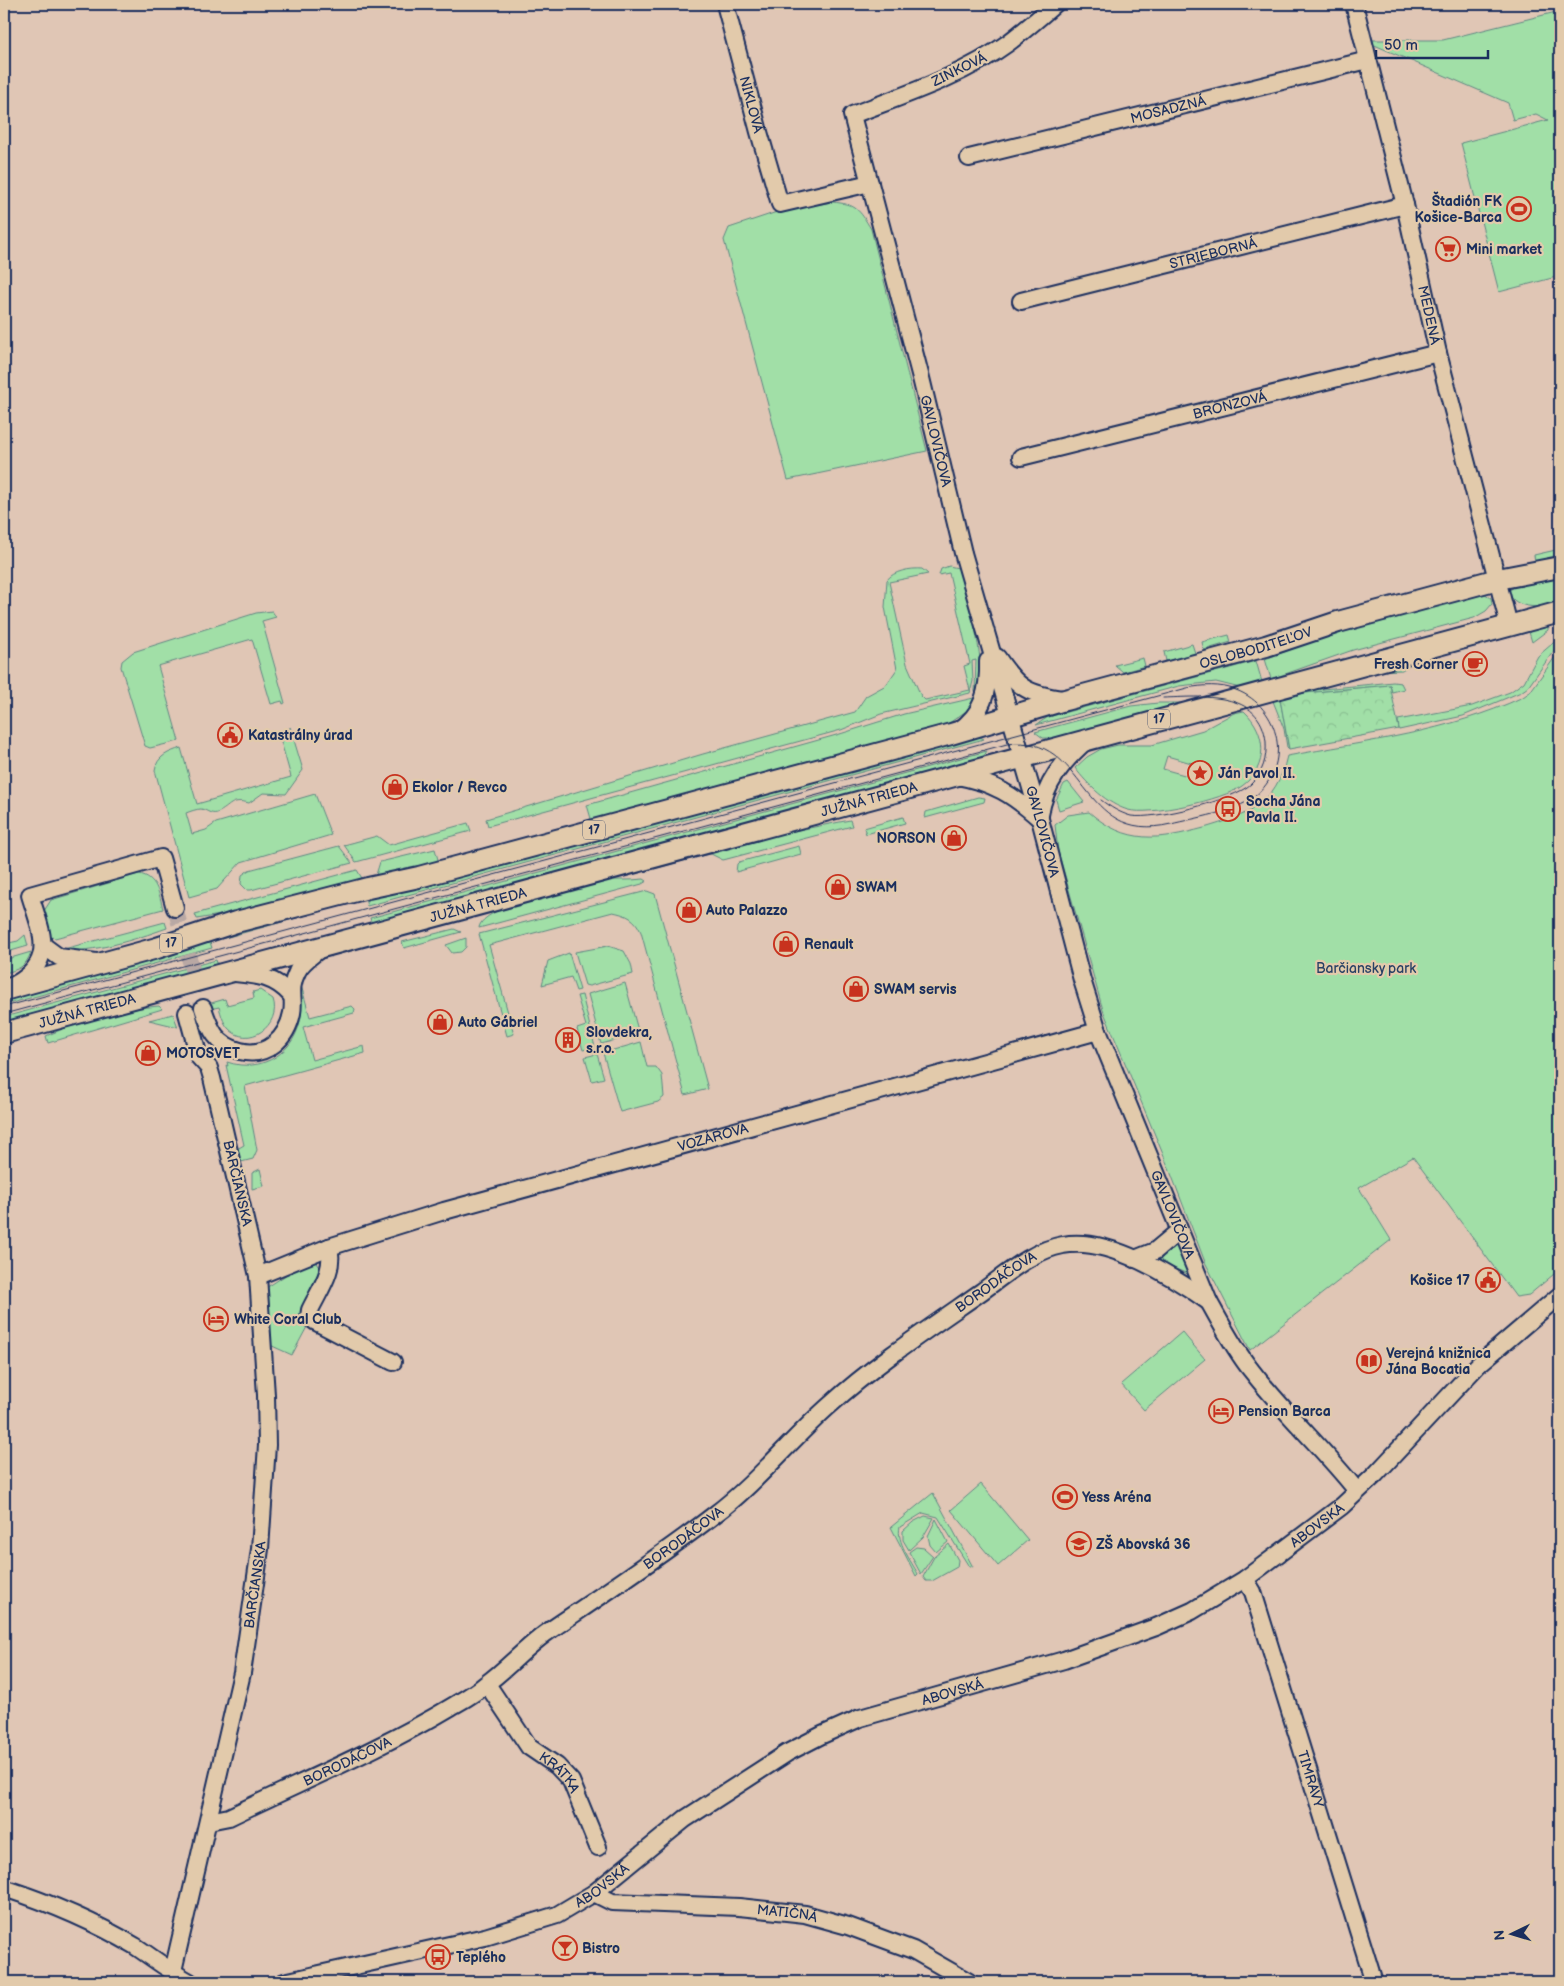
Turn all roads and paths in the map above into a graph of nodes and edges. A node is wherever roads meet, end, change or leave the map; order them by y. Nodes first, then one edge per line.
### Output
1 (725, 4) edge
2 (1055, 4) edge
3 (1354, 4) edge
4 (1368, 60) junction
5 (852, 115) joint
6 (969, 158) dead end
7 (870, 183) junction
8 (1405, 205) junction
9 (1021, 301) dead end
10 (1438, 354) junction
11 (1021, 457) dead end
12 (1560, 567) edge
13 (1498, 579) junction
14 (1560, 612) edge
15 (1509, 625) junction
16 (988, 644) junction
17 (1065, 700) junction
18 (1010, 716) junction
19 (951, 734) junction
20 (1089, 738) junction
21 (1021, 756) junction
22 (953, 775) junction
23 (1040, 819) junction
24 (175, 908) tunnel mouth
25 (44, 946) junction
26 (323, 947) junction
27 (106, 962) junction
28 (228, 972) junction
29 (6, 989) edge
30 (291, 995) junction
31 (203, 1008) tunnel mouth
32 (187, 1013) tunnel mouth
33 (1098, 1031) junction
34 (4, 1032) edge
35 (1179, 1231) junction
36 (329, 1247) junction
37 (1135, 1258) junction
38 (258, 1276) junction
39 (1560, 1295) edge
40 (1209, 1302) junction
41 (394, 1362) dead end
42 (1357, 1491) junction
43 (1245, 1579) junction
44 (487, 1684) junction
45 (209, 1821) junction
46 (598, 1847) dead end
47 (4, 1888) edge
48 (594, 1893) junction
49 (173, 1971) junction
50 (346, 1975) edge
51 (190, 1982) edge
52 (284, 1982) edge
53 (969, 1982) edge
54 (1374, 1982) edge

1 - 7 street, NIKLOVÁ
2 - 5 street, ZINKOVÁ
3 - 4 street, MEDENÁ
4 - 6 street, MOSADZNÁ
4 - 8 street, MEDENÁ
5 - 7 street, GAVLOVIČOVA
7 - 16 street, GAVLOVIČOVA
8 - 9 street, STRIEBORNÁ
8 - 10 street, MEDENÁ
10 - 11 street, BRONZOVÁ
10 - 13 street, MEDENÁ
12 - 13 main road, OSLOBODITEĽOV / 17
13 - 15 street, MEDENÁ
13 - 17 main road, OSLOBODITEĽOV / 17
14 - 15 main road, 17
15 - 20 main road, 17
16 - 17 street
16 - 18 street, GAVLOVIČOVA
16 - 19 street
17 - 18 main road, OSLOBODITEĽOV / 17
18 - 19 main road, OSLOBODITEĽOV / 17
18 - 21 street, GAVLOVIČOVA
19 - 27 main road, 17
20 - 21 main road, 17
20 - 23 street
21 - 22 main road, 17
21 - 23 street, GAVLOVIČOVA
22 - 23 street
22 - 26 main road, JUŽNÁ TRIEDA / 17
23 - 33 street, GAVLOVIČOVA
24 - 25 street
25 - 27 street
25 - 29 street
26 - 28 main road, JUŽNÁ TRIEDA / 17
26 - 30 street
27 - 29 main road, 17
28 - 30 street
28 - 34 main road, JUŽNÁ TRIEDA / 17
30 - 31 street
32 - 38 street, BARČIANSKA
33 - 35 street, GAVLOVIČOVA
33 - 36 street, VOZÁROVA
35 - 37 street
35 - 40 street, GAVLOVIČOVA
36 - 38 street, VOZÁROVA
36 - 41 street
37 - 40 street, BORODÁČOVA
37 - 44 street, BORODÁČOVA
38 - 45 street, BARČIANSKA
39 - 42 street, ABOVSKÁ
40 - 42 street, GAVLOVIČOVA
42 - 43 street, ABOVSKÁ
43 - 48 street, ABOVSKÁ
43 - 54 street, TIMRAVY
44 - 45 street, BORODÁČOVA
44 - 46 street, KRÁTKA
45 - 49 street, BARČIANSKA
47 - 49 street
48 - 50 street, ABOVSKÁ
48 - 53 street, MATIČNÁ
49 - 51 street
50 - 52 street, ABOVSKÁ

